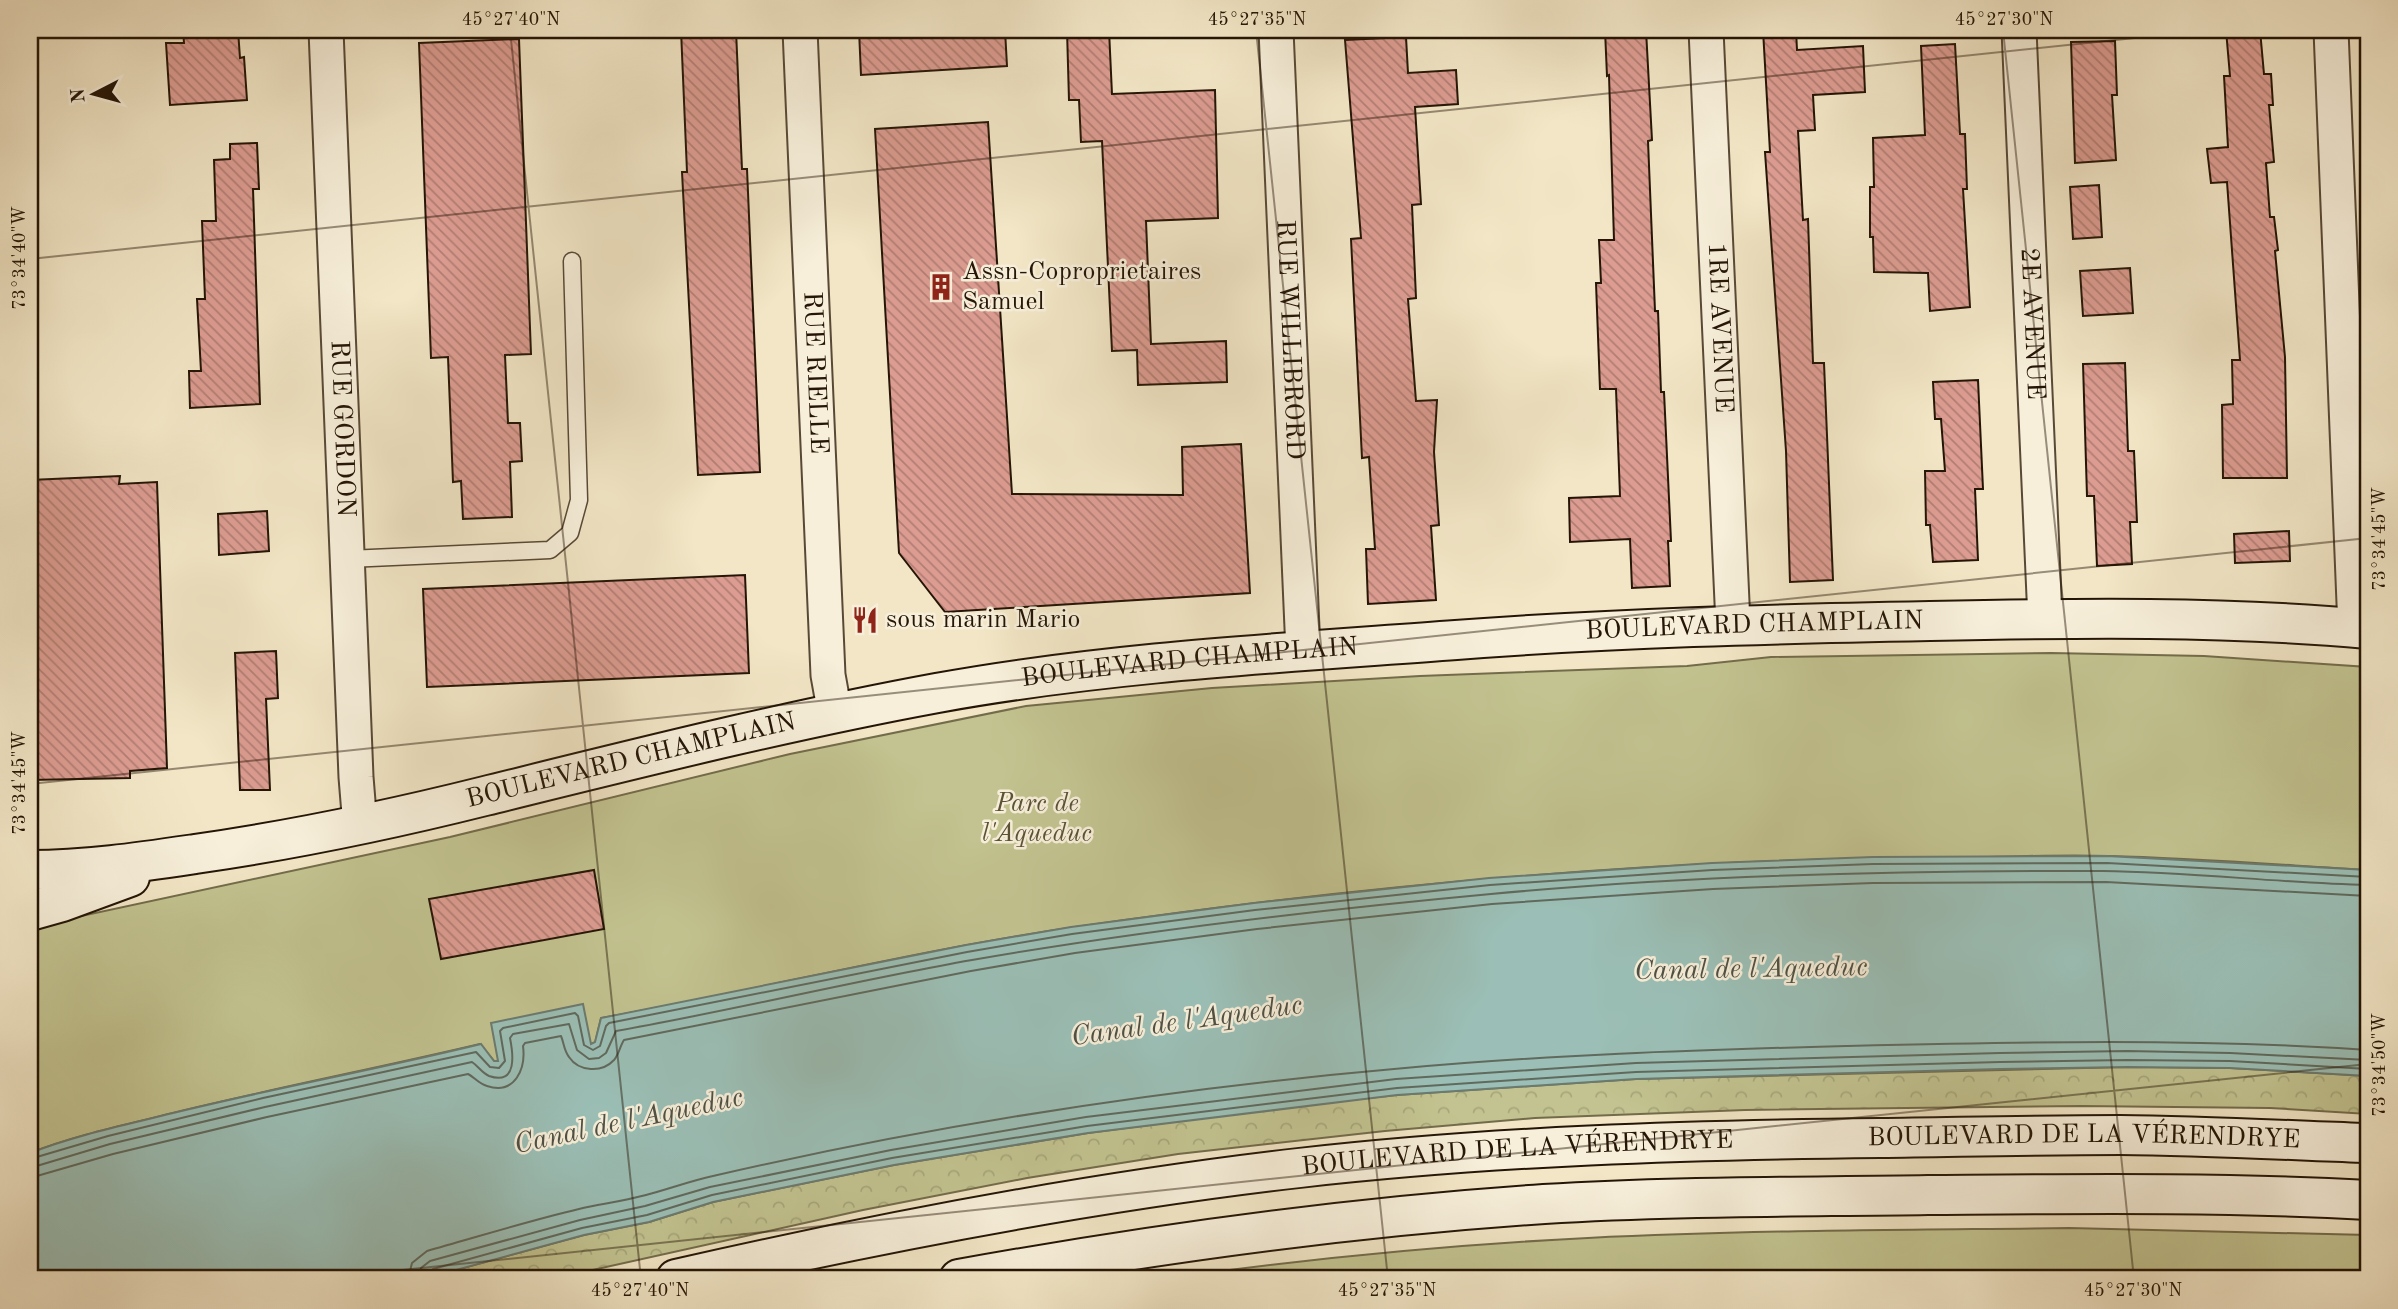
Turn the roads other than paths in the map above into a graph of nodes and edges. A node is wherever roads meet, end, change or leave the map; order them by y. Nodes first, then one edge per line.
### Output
1 (326, 30) edge
2 (800, 30) edge
3 (1276, 30) edge
4 (1706, 30) edge
5 (2019, 30) edge
6 (2331, 30) edge
7 (572, 261) dead end
8 (348, 559) junction
9 (2045, 619) junction
10 (1733, 624) junction
11 (2362, 628) edge
12 (1303, 651) junction
13 (835, 715) junction
14 (360, 826) junction
15 (191, 855) junction
16 (30, 870) edge
17 (30, 911) edge
18 (2368, 1143) edge
19 (2368, 1199) edge
20 (676, 1279) edge
21 (959, 1279) edge

1 - 8 street, RUE GORDON
2 - 13 street, RUE RIELLE
3 - 12 street, RUE WILLIBRORD
4 - 10 street, 1RE AVENUE
5 - 9 street, 2E AVENUE
6 - 11 street
7 - 8 lane
8 - 14 street, RUE GORDON
9 - 10 main road, BOULEVARD CHAMPLAIN
9 - 11 main road, BOULEVARD CHAMPLAIN
10 - 12 main road, BOULEVARD CHAMPLAIN
12 - 13 main road, BOULEVARD CHAMPLAIN
13 - 14 main road, BOULEVARD CHAMPLAIN
14 - 15 main road, BOULEVARD CHAMPLAIN
15 - 16 main road, BOULEVARD CHAMPLAIN
15 - 17 main road
18 - 20 main road, BOULEVARD DE LA VÉRENDRYE
19 - 21 main road, BOULEVARD DE LA VÉRENDRYE

